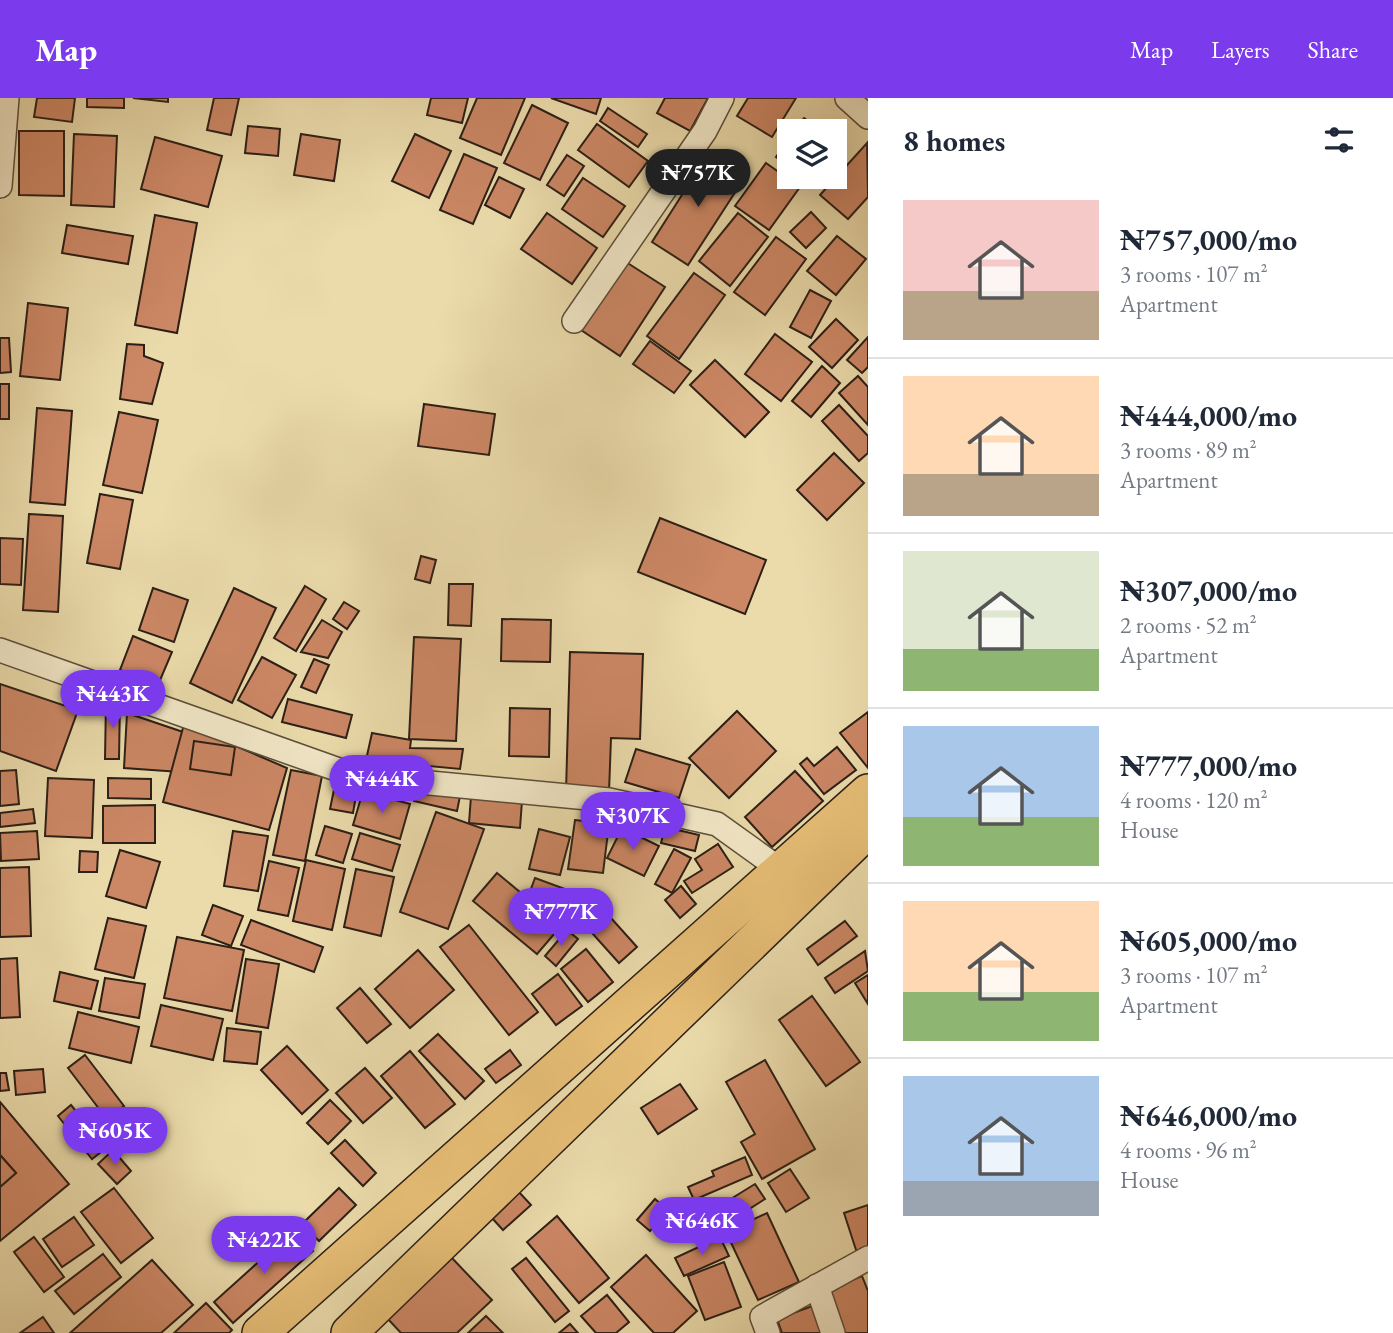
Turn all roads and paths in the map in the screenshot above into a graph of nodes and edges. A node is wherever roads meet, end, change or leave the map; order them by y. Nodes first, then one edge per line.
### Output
1 (7, 98) edge
2 (722, 98) edge
3 (847, 98) edge
4 (868, 117) edge
5 (0, 186) edge
6 (574, 321) dead end
7 (0, 650) edge
8 (868, 792) edge
9 (868, 830) edge
10 (781, 870) junction
11 (868, 1258) edge
12 (817, 1286) junction
13 (260, 1333) edge
14 (349, 1333) edge
15 (768, 1333) edge
16 (833, 1333) edge

1 - 5 street
2 - 6 street
3 - 4 street
7 - 10 street
8 - 10 main road
9 - 14 main road
10 - 13 main road
11 - 12 street
12 - 15 street
12 - 16 street

